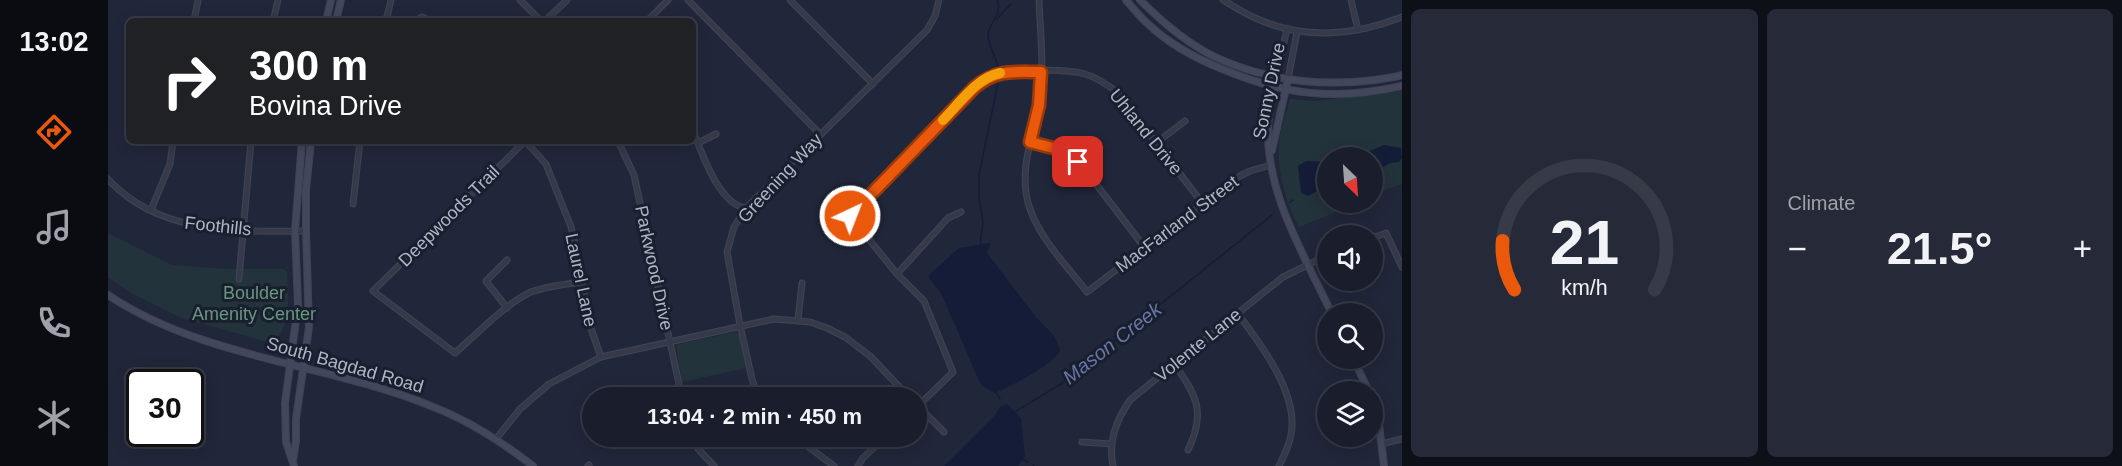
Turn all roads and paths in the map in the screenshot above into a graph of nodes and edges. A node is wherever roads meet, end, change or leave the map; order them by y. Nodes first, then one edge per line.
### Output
1 (198, 0) edge
2 (278, 0) edge
3 (331, 0) edge
4 (341, 0) edge
5 (391, 0) edge
6 (520, 0) edge
7 (567, 0) edge
8 (668, 0) edge
9 (688, 0) edge
10 (790, 0) edge
11 (939, 0) edge
12 (1039, 0) edge
13 (1126, 0) edge
14 (1140, 0) edge
15 (1223, 0) edge
16 (1351, 0) edge
17 (1402, 17) edge
18 (195, 18) edge
19 (274, 18) edge
20 (327, 18) edge
21 (337, 18) edge
22 (386, 18) edge
23 (540, 18) edge
24 (546, 18) edge
25 (650, 18) edge
26 (1287, 28) junction
27 (1358, 30) junction
28 (1297, 32) junction
29 (1041, 72) junction
30 (1402, 75) edge
31 (1276, 76) junction
32 (1288, 79) junction
33 (873, 84) junction
34 (1402, 86) edge
35 (1274, 88) junction
36 (1286, 90) junction
37 (1185, 122) dead end
38 (716, 134) dead end
39 (820, 134) junction
40 (696, 138) edge
41 (1030, 142) junction
42 (698, 143) junction
43 (1156, 143) junction
44 (173, 144) edge
45 (251, 144) edge
46 (302, 144) edge
47 (311, 144) edge
48 (360, 144) edge
49 (522, 144) edge
50 (528, 144) edge
51 (619, 144) edge
52 (1270, 157) junction
53 (1271, 165) junction
54 (108, 179) edge
55 (353, 204) dead end
56 (1203, 204) junction
57 (746, 208) junction
58 (151, 210) junction
59 (961, 212) dead end
60 (244, 231) junction
61 (295, 231) junction
62 (306, 231) junction
63 (1383, 234) edge
64 (1144, 248) junction
65 (507, 260) dead end
66 (1317, 260) edge
67 (1308, 264) junction
68 (1402, 267) edge
69 (897, 274) junction
70 (239, 279) dead end
71 (582, 282) junction
72 (802, 283) dead end
73 (108, 295) edge
74 (1327, 303) edge
75 (308, 304) junction
76 (298, 305) junction
77 (507, 308) junction
78 (1237, 313) junction
79 (798, 320) junction
80 (740, 325) junction
81 (669, 341) junction
82 (601, 357) junction
83 (1174, 364) junction
84 (290, 365) junction
85 (304, 368) junction
86 (679, 387) edge
87 (755, 387) edge
88 (900, 387) edge
89 (927, 397) edge
90 (927, 416) edge
91 (944, 432) dead end
92 (496, 439) junction
93 (1402, 439) edge
94 (1082, 442) dead end
95 (1111, 444) junction
96 (1383, 444) edge
97 (698, 447) edge
98 (810, 447) edge
99 (874, 447) edge
100 (1381, 447) edge
101 (1188, 450) dead end
102 (294, 463) edge
103 (533, 466) edge
104 (714, 466) edge
105 (834, 466) edge
106 (858, 466) edge
107 (1113, 466) edge
108 (1279, 466) edge
109 (1384, 466) edge

1 - 18 street
2 - 19 street
3 - 20 main road
4 - 21 main road
5 - 22 street
6 - 23 street
7 - 24 street
8 - 25 street
9 - 39 street
10 - 33 street
11 - 33 street, Greening Way
12 - 29 street
13 - 35 main road
14 - 31 main road
15 - 26 street
16 - 27 street
17 - 27 street
26 - 28 street
26 - 31 street, Sonny Drive
27 - 28 street
28 - 32 street, Sonny Drive
29 - 41 street
29 - 43 street, Uhland Drive
29 - 69 street, Uhland Drive
30 - 32 main road
31 - 32 main road
31 - 35 main road, Sonny Drive
32 - 36 main road, Sonny Drive
33 - 39 street, Greening Way
34 - 36 main road
35 - 36 main road
35 - 52 main road, Sonny Drive
36 - 52 main road, Sonny Drive
37 - 43 street
38 - 42 street
39 - 57 street, Greening Way
40 - 42 street
41 - 64 street
41 - 64 street, MacFarland Street
42 - 57 street
43 - 56 street, Uhland Drive
44 - 58 street
45 - 60 street
46 - 61 main road
47 - 62 main road
48 - 55 street
49 - 77 street, Deepwoods Trail
50 - 71 street, Laurel Lane
51 - 81 street, Parkwood Drive
52 - 53 main road, Sonny Drive
53 - 56 street, MacFarland Street
53 - 67 main road, Sonny Drive
54 - 58 street, Foothills
56 - 64 street, MacFarland Street
57 - 80 street, Greening Way
58 - 60 street, Foothills
59 - 69 street
60 - 61 street, Foothills
60 - 70 street
61 - 62 street, Foothills
61 - 76 main road
62 - 75 main road
63 - 68 street
65 - 77 street
66 - 67 street, Volente Lane
67 - 74 main road, Sonny Drive
67 - 78 street, Volente Lane
69 - 89 street
71 - 77 street
71 - 82 street, Laurel Lane
72 - 79 street
73 - 84 main road, South Bagdad Road
75 - 76 main road
75 - 85 main road
76 - 84 main road
78 - 83 street, Volente Lane
78 - 108 street
79 - 80 street
79 - 88 street
80 - 81 street
80 - 87 street, Greening Way
81 - 82 street
81 - 86 street, Parkwood Drive
82 - 92 street
83 - 95 street, Volente Lane
83 - 101 street
84 - 85 main road, South Bagdad Road
84 - 102 main road
85 - 92 main road, South Bagdad Road
85 - 102 main road
90 - 91 street
92 - 103 main road, South Bagdad Road
93 - 96 street
94 - 95 street
95 - 107 street, Volente Lane
97 - 104 street
98 - 105 street
99 - 106 street
100 - 109 main road

